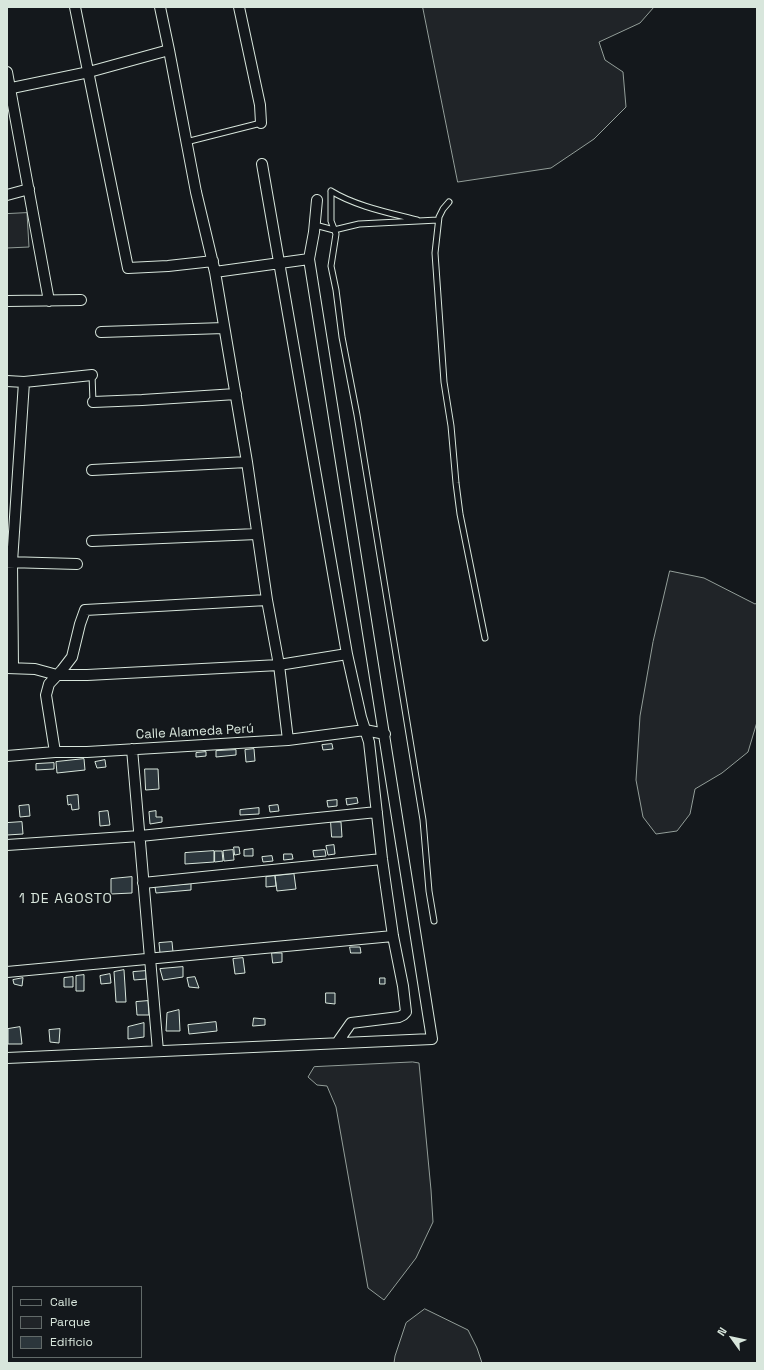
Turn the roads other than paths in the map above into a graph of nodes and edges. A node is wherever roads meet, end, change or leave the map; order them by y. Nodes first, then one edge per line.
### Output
1 (75, 7) edge
2 (160, 7) edge
3 (239, 7) edge
4 (169, 50) junction
5 (7, 72) edge
6 (89, 72) junction
7 (9, 89) edge
8 (261, 123) joint
9 (186, 142) junction
10 (262, 164) dead end
11 (29, 189) junction
12 (7, 195) edge
13 (317, 200) dead end
14 (449, 202) dead end
15 (438, 220) junction
16 (423, 221) junction
17 (315, 225) junction
18 (334, 230) junction
19 (309, 259) junction
20 (213, 261) junction
21 (279, 262) junction
22 (215, 272) junction
23 (81, 300) dead end
24 (7, 301) edge
25 (49, 301) junction
26 (224, 328) junction
27 (101, 332) dead end
28 (92, 375) joint
29 (7, 381) edge
30 (24, 382) junction
31 (236, 394) junction
32 (93, 402) joint
33 (247, 462) junction
34 (92, 470) dead end
35 (257, 534) junction
36 (92, 541) dead end
37 (10, 562) edge
38 (77, 564) dead end
39 (267, 600) junction
40 (485, 638) dead end
41 (347, 654) junction
42 (278, 665) junction
43 (10, 667) edge
44 (57, 675) junction
45 (365, 730) junction
46 (385, 734) junction
47 (288, 740) junction
48 (132, 749) junction
49 (55, 752) junction
50 (7, 756) edge
51 (377, 812) junction
52 (140, 836) junction
53 (7, 845) edge
54 (382, 859) junction
55 (143, 882) junction
56 (434, 921) dead end
57 (393, 936) junction
58 (150, 959) junction
59 (7, 972) edge
60 (337, 1043) junction
61 (158, 1051) junction
62 (7, 1058) edge

1 - 6 street
2 - 4 street
3 - 8 street
4 - 6 street
4 - 9 street
5 - 7 street
6 - 7 street
6 - 20 street
7 - 11 street
8 - 9 lane
9 - 20 street
10 - 21 street
11 - 12 street
11 - 25 street
13 - 17 street
14 - 15 lane
15 - 16 lane
15 - 40 lane
16 - 18 lane
16 - 18 lane
17 - 18 lane
17 - 19 street
18 - 56 lane
19 - 21 street
19 - 46 street
20 - 22 street
21 - 22 street
21 - 41 street
22 - 26 street
23 - 25 street
24 - 25 street
26 - 27 street
26 - 31 street
28 - 30 street
28 - 32 lane
29 - 30 street
30 - 37 street
31 - 32 street
31 - 33 street
33 - 34 street
33 - 35 street
35 - 36 street
35 - 39 street
37 - 38 street
37 - 43 street
39 - 42 street
39 - 44 street
41 - 42 street
41 - 45 street
42 - 44 street
42 - 47 street
43 - 44 street
44 - 49 street
45 - 46 street, Calle Alameda Perú
45 - 47 street, Calle Alameda Perú
45 - 51 street
46 - 60 street
47 - 48 street, Calle Alameda Perú
48 - 49 street, Calle Alameda Perú
48 - 52 street
49 - 50 street, Calle Alameda Perú
51 - 52 street
51 - 54 street
52 - 53 street
52 - 55 street
54 - 55 street
54 - 57 street
55 - 58 street
57 - 58 street
57 - 60 street
58 - 59 street
58 - 61 street
60 - 61 street
61 - 62 street

